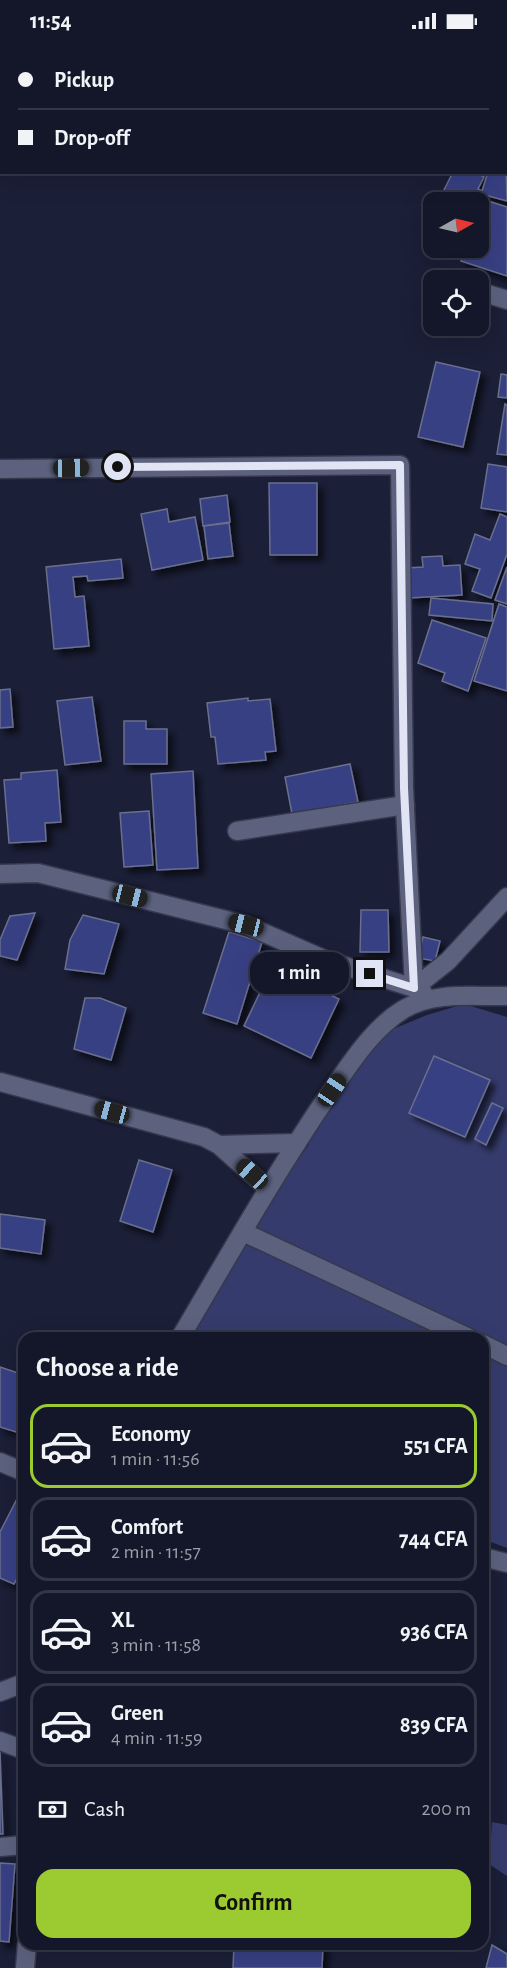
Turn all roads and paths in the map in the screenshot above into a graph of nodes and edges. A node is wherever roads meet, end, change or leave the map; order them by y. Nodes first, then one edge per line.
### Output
1 (489, 294) edge
2 (507, 300) edge
3 (0, 469) edge
4 (405, 805) junction
5 (237, 831) dead end
6 (0, 874) edge
7 (507, 897) edge
8 (414, 988) junction
9 (507, 996) edge
10 (432, 998) junction
11 (0, 1082) edge
12 (297, 1143) junction
13 (219, 1145) junction
14 (268, 1189) junction
15 (243, 1232) junction
16 (184, 1332) edge
17 (456, 1332) edge
18 (489, 1347) edge
19 (507, 1356) edge
20 (0, 1462) edge
21 (18, 1470) edge
22 (489, 1558) edge
23 (507, 1563) edge
24 (18, 1685) edge
25 (0, 1692) edge
26 (0, 1741) edge
27 (18, 1748) edge
28 (18, 1846) edge
29 (0, 1847) edge
30 (26, 1950) edge
31 (25, 1968) edge

1 - 2 street
3 - 4 street
4 - 5 street
4 - 8 street
6 - 8 street
7 - 8 street
8 - 10 street
9 - 10 street
10 - 12 street
11 - 13 street
12 - 13 street
12 - 14 street
13 - 14 street
14 - 15 street
15 - 16 street
15 - 17 street
18 - 19 street
20 - 21 street
22 - 23 street
24 - 25 street
26 - 27 street
28 - 29 street
30 - 31 street

